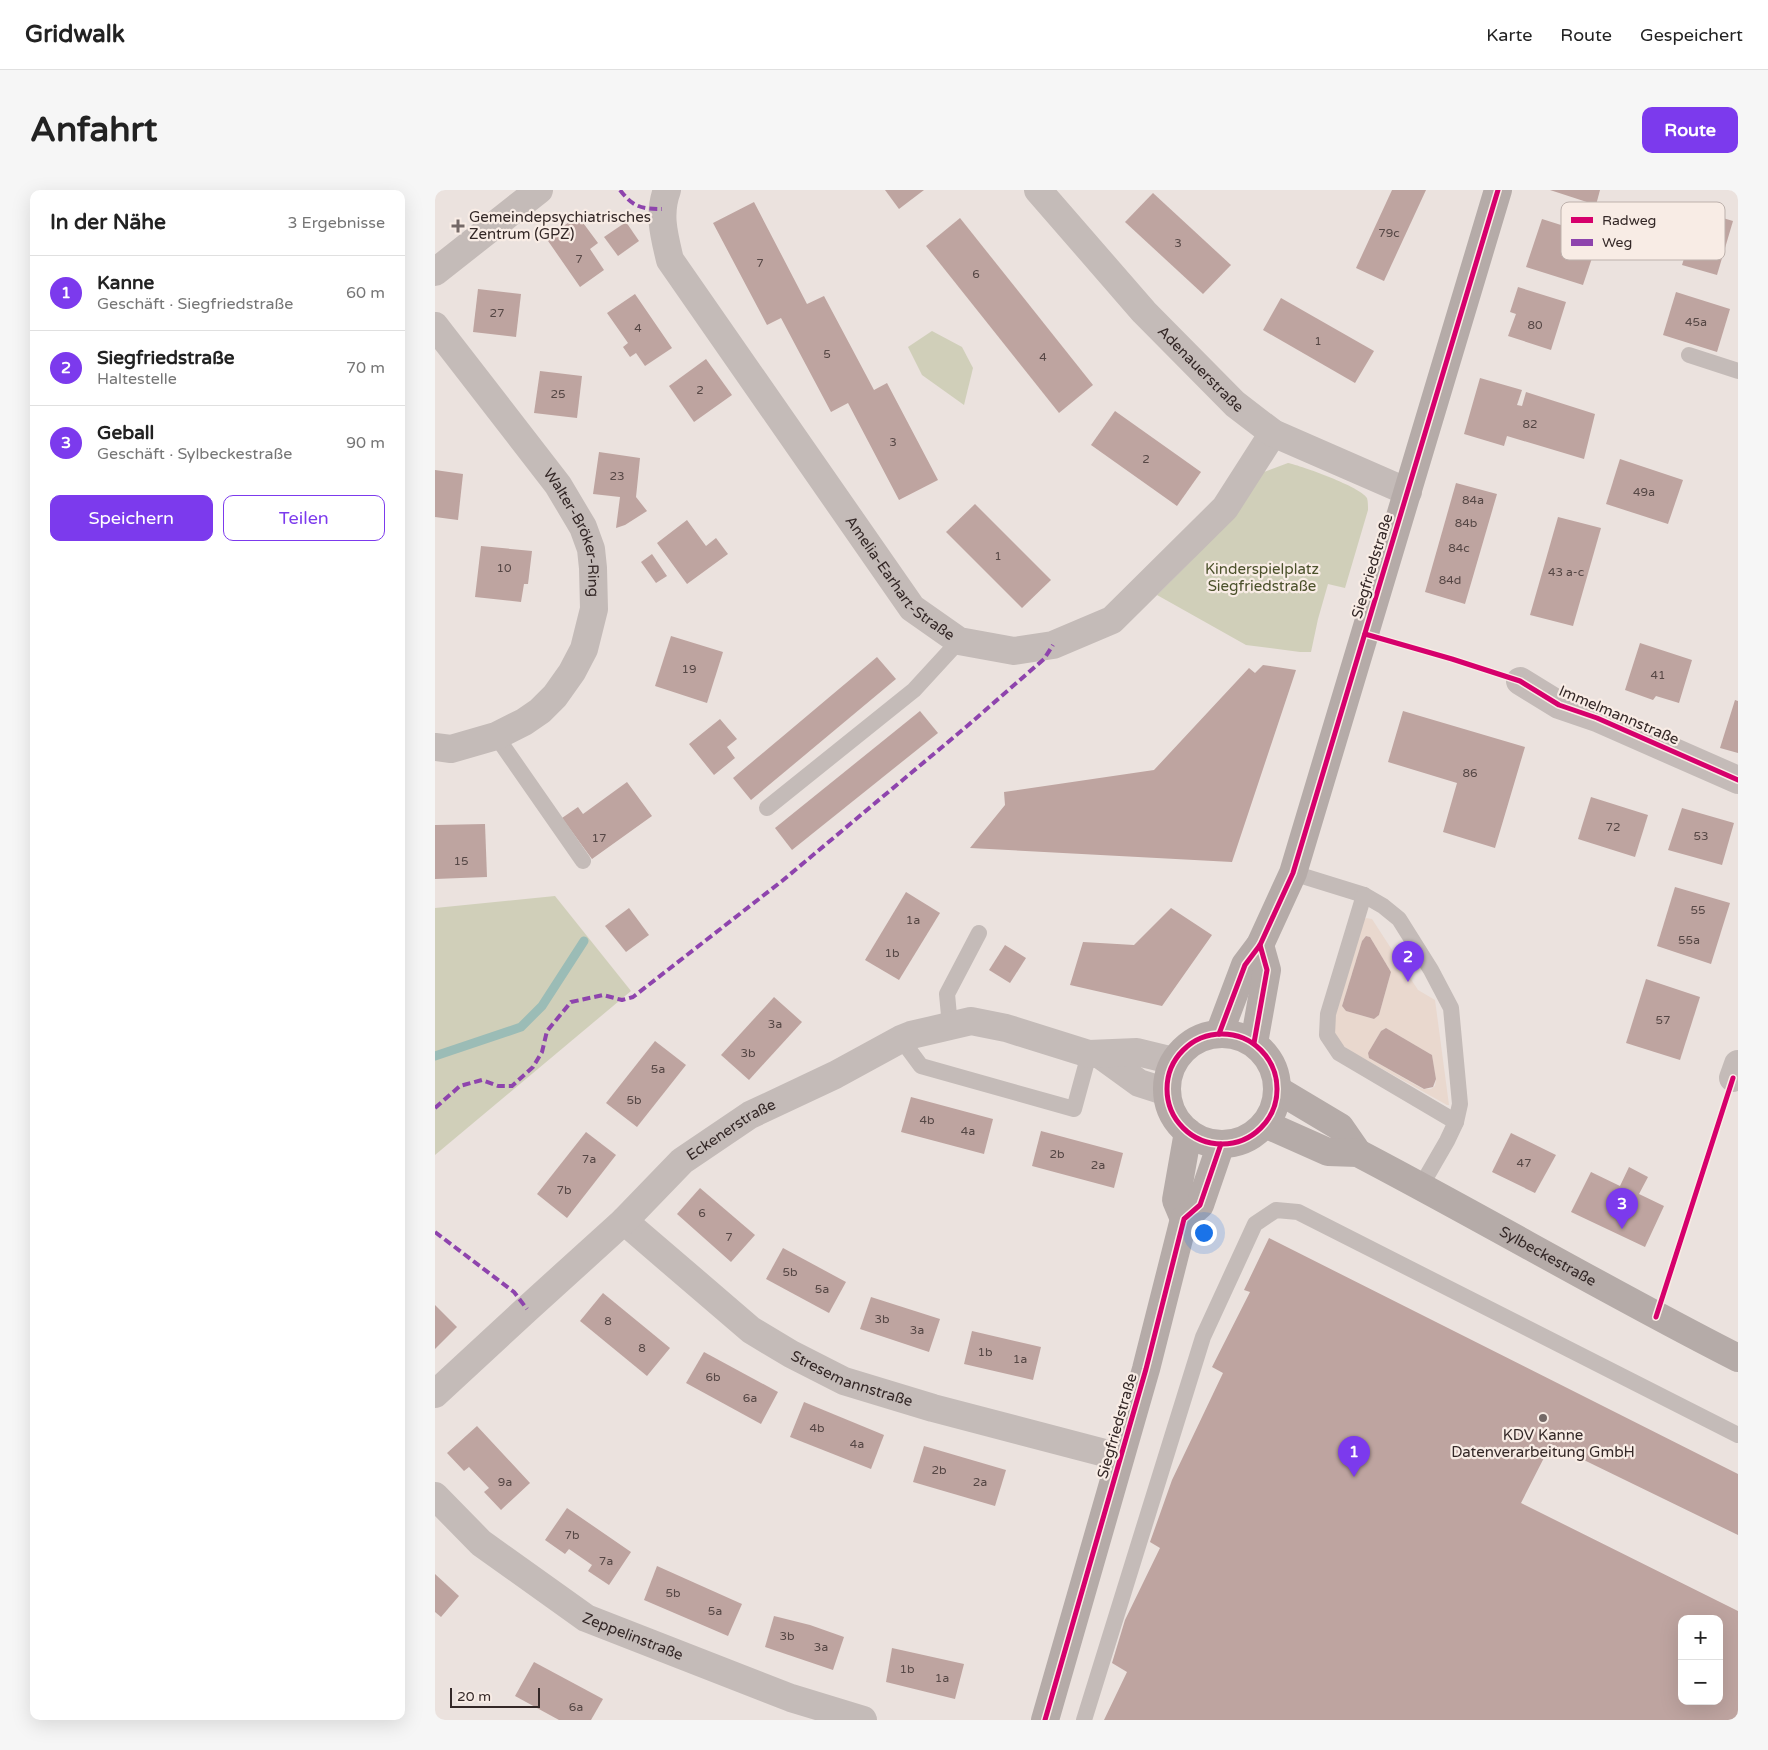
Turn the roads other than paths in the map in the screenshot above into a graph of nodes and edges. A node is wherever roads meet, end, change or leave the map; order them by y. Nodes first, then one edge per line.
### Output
1 (539, 190) edge
2 (667, 190) edge
3 (1038, 190) edge
4 (1498, 190) edge
5 (435, 272) edge
6 (435, 326) edge
7 (1689, 355) dead end
8 (1738, 371) edge
9 (1273, 433) junction
10 (1408, 492) junction
11 (959, 641) junction
12 (1520, 681) dead end
13 (495, 736) junction
14 (435, 748) edge
15 (1738, 780) edge
16 (767, 808) dead end
17 (583, 861) dead end
18 (1293, 873) junction
19 (1364, 895) junction
20 (979, 933) dead end
21 (1260, 946) junction
22 (950, 1026) junction
23 (1219, 1034) junction
24 (901, 1039) junction
25 (1254, 1043) junction
26 (1094, 1054) junction
27 (1174, 1061) junction
28 (1278, 1090) junction
29 (1167, 1092) junction
30 (1456, 1122) junction
31 (1265, 1124) junction
32 (1188, 1132) junction
33 (1221, 1144) junction
34 (1358, 1154) junction
35 (1421, 1186) junction
36 (1184, 1219) junction
37 (624, 1222) junction
38 (1738, 1358) edge
39 (435, 1394) edge
40 (1738, 1435) edge
41 (1120, 1457) junction
42 (435, 1496) edge
43 (863, 1720) edge
44 (1045, 1720) edge
45 (1084, 1720) edge

1 - 5 street
2 - 11 street, Amelia-Earhart-Straße
3 - 9 street, Adenauerstraße
4 - 10 street, Siegfriedstraße
6 - 13 street, Walter-Bröker-Ring
7 - 8 lane
9 - 10 street, Adenauerstraße
9 - 11 street, Amelia-Earhart-Straße
10 - 18 street, Siegfriedstraße
11 - 16 lane
12 - 15 street, Immelmannstraße
13 - 14 street, Walter-Bröker-Ring
13 - 17 lane
18 - 19 lane
18 - 21 street, Siegfriedstraße
19 - 30 lane
19 - 30 lane
20 - 22 lane
21 - 23 street, Siegfriedstraße
21 - 25 street
22 - 24 street, Eckenerstraße
22 - 26 street, Eckenerstraße
23 - 25 street
23 - 27 street
24 - 26 lane
24 - 37 street, Eckenerstraße
25 - 28 street
26 - 27 street, Eckenerstraße
26 - 29 street, Eckenerstraße
27 - 29 street
28 - 31 street
28 - 34 street
29 - 32 street
30 - 35 lane
31 - 33 street
31 - 34 street, Sylbeckestraße
32 - 33 street
32 - 36 street, Siegfriedstraße
33 - 36 street, Siegfriedstraße
34 - 35 street, Sylbeckestraße
35 - 38 street, Sylbeckestraße
36 - 41 street, Siegfriedstraße
37 - 39 street, Eckenerstraße
37 - 41 street, Stresemannstraße
40 - 45 lane
41 - 44 street, Siegfriedstraße
42 - 43 street, Zeppelinstraße

